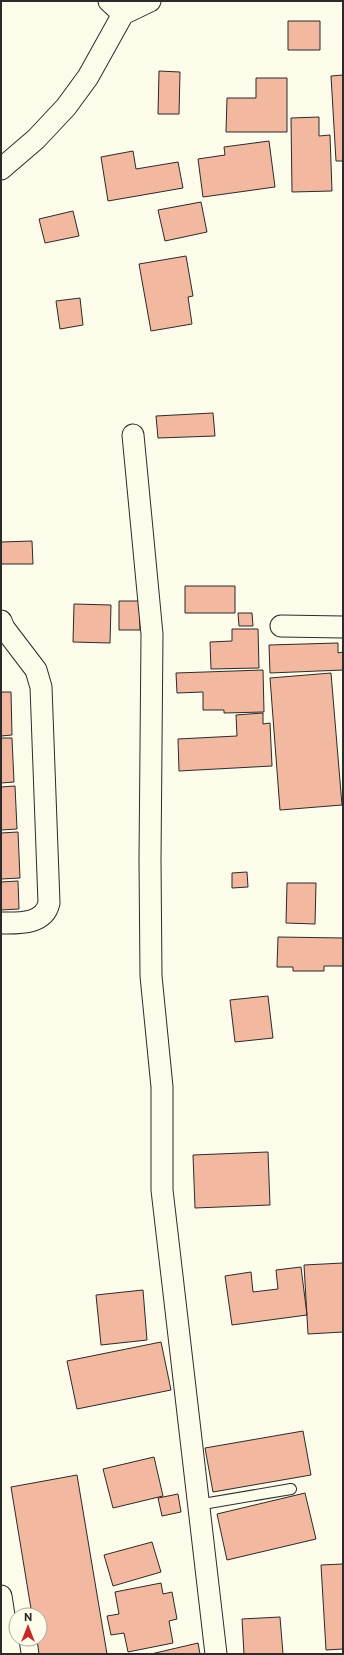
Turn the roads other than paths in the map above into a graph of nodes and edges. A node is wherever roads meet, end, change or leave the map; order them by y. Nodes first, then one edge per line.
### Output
1 (150, 1) edge
2 (116, 7) edge
3 (1, 169) edge
4 (133, 434) dead end
5 (1, 621) edge
6 (281, 626) dead end
7 (343, 627) edge
8 (1, 923) edge
9 (291, 1489) dead end
10 (197, 1505) junction
11 (1, 1596) edge
12 (10, 1654) edge
13 (216, 1654) edge

1 - 2 street
2 - 3 street
4 - 10 street
5 - 8 street
6 - 7 street
9 - 10 lane
10 - 13 street
11 - 12 street

